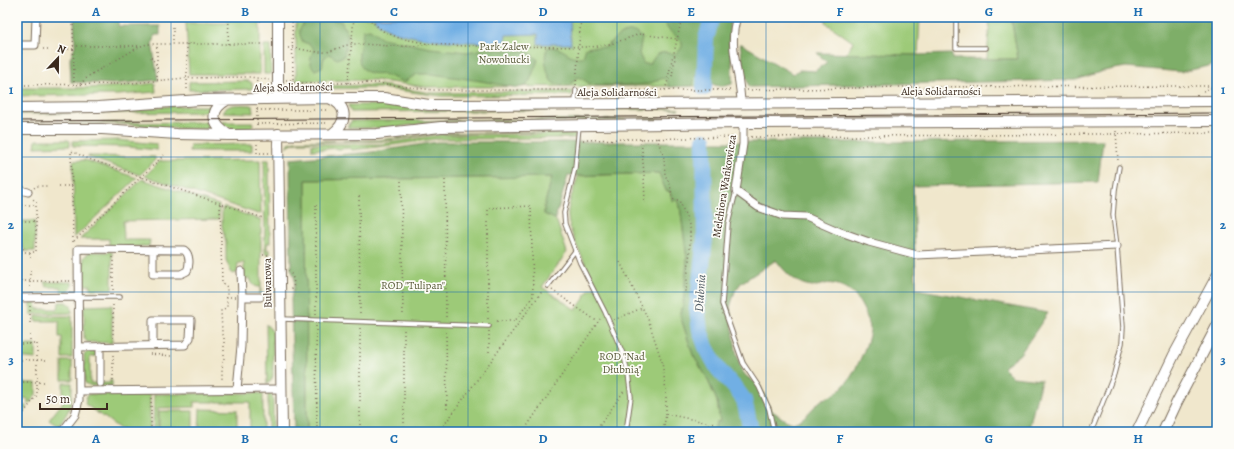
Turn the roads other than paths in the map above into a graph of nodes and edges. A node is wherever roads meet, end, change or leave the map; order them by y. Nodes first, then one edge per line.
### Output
1 (36, 17) edge
2 (737, 17) edge
3 (956, 17) edge
4 (283, 19) edge
5 (19, 47) edge
6 (986, 48) dead end
7 (576, 90) road end
8 (329, 98) junction
9 (278, 99) junction
10 (227, 100) junction
11 (1217, 101) edge
12 (574, 104) junction
13 (741, 104) junction
14 (17, 108) edge
15 (1217, 121) edge
16 (743, 123) junction
17 (579, 126) junction
18 (17, 129) edge
19 (278, 134) junction
20 (332, 134) junction
21 (229, 135) junction
22 (1118, 167) road end
23 (17, 189) edge
24 (736, 191) junction
25 (28, 192) road end
26 (1117, 246) junction
27 (153, 250) junction
28 (575, 251) junction
29 (241, 271) dead end
30 (1217, 276) edge
31 (546, 287) road end
32 (120, 297) dead end
33 (238, 297) junction
34 (260, 297) dead end
35 (17, 298) edge
36 (79, 298) junction
37 (280, 319) junction
38 (489, 326) road end
39 (1217, 326) edge
40 (100, 346) junction
41 (153, 346) junction
42 (79, 347) junction
43 (100, 383) dead end
44 (281, 388) junction
45 (237, 389) junction
46 (79, 391) junction
47 (62, 432) edge
48 (282, 432) edge
49 (626, 432) edge
50 (774, 432) edge
51 (1091, 432) edge
52 (1137, 432) edge
53 (1163, 432) edge

1 - 5 street
2 - 13 street
3 - 6 lane
4 - 9 street
7 - 12 lane
8 - 9 street, Aleja Solidarności
8 - 12 street, Aleja Solidarności
8 - 20 street
9 - 10 street, Aleja Solidarności
10 - 14 street, Aleja Solidarności
10 - 21 street
11 - 13 street, Aleja Solidarności
12 - 13 street, Aleja Solidarności
15 - 16 street
16 - 17 street
16 - 24 street, Melchiora Wańkowicza
17 - 20 street
17 - 28 lane
18 - 21 street
19 - 20 street
19 - 21 street
19 - 37 street, Bulwarowa
22 - 26 lane
23 - 25 street
24 - 26 street
24 - 50 lane, Melchiora Wańkowicza
26 - 51 lane
27 - 27 street
27 - 36 street
28 - 31 lane
28 - 49 lane
29 - 33 street
30 - 52 street
32 - 36 lane
33 - 34 street
33 - 45 street
35 - 36 street
36 - 42 street
37 - 38 lane
37 - 44 street, Bulwarowa
39 - 53 street
40 - 41 street
40 - 42 street
40 - 43 street
41 - 41 street
42 - 46 street
44 - 45 street
44 - 48 street, Bulwarowa
45 - 46 street
46 - 47 street

